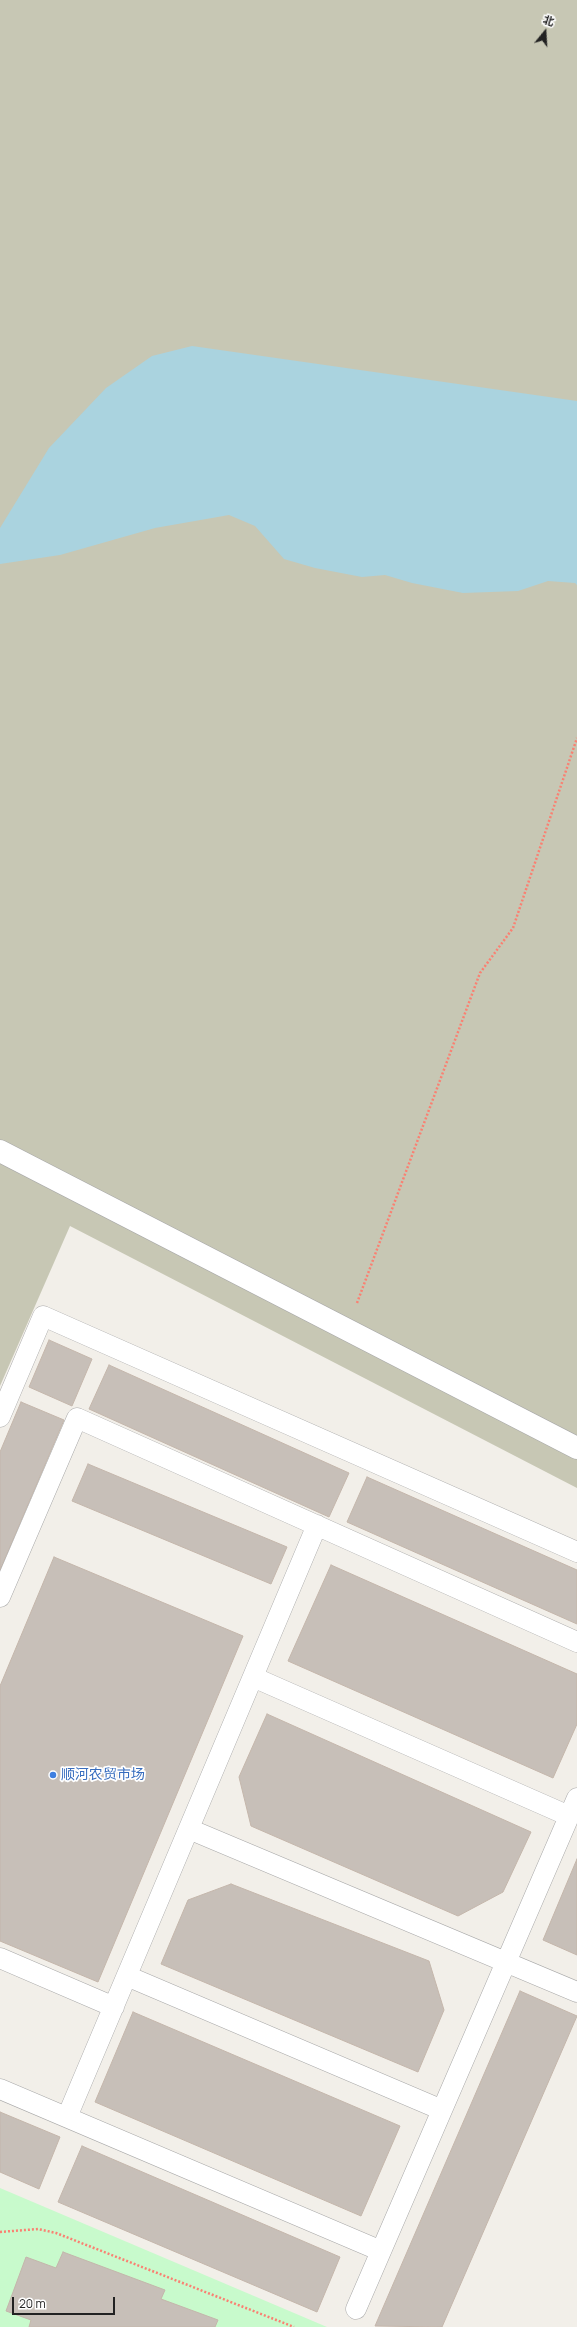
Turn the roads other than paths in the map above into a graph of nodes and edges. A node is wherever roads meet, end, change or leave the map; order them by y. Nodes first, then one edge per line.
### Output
1 (0, 1151) edge
2 (0, 1417) edge
3 (577, 1448) edge
4 (317, 1525) junction
5 (577, 1552) edge
6 (0, 1598) edge
7 (577, 1642) edge
8 (253, 1677) junction
9 (573, 1807) edge
10 (189, 1829) junction
11 (0, 1958) edge
12 (506, 1962) junction
13 (127, 1976) junction
14 (577, 1992) edge
15 (114, 2007) junction
16 (0, 2089) edge
17 (442, 2110) junction
18 (67, 2117) junction
19 (381, 2251) junction
20 (356, 2308) dead end

1 - 3 street
2 - 5 lane
4 - 6 lane
4 - 7 lane
4 - 8 lane
8 - 9 lane
8 - 10 lane
9 - 12 lane
10 - 12 lane
10 - 13 lane
11 - 15 lane
12 - 14 lane
12 - 17 lane
13 - 15 lane
13 - 17 lane
15 - 18 lane
16 - 18 lane
17 - 19 lane
18 - 19 lane
19 - 20 lane

